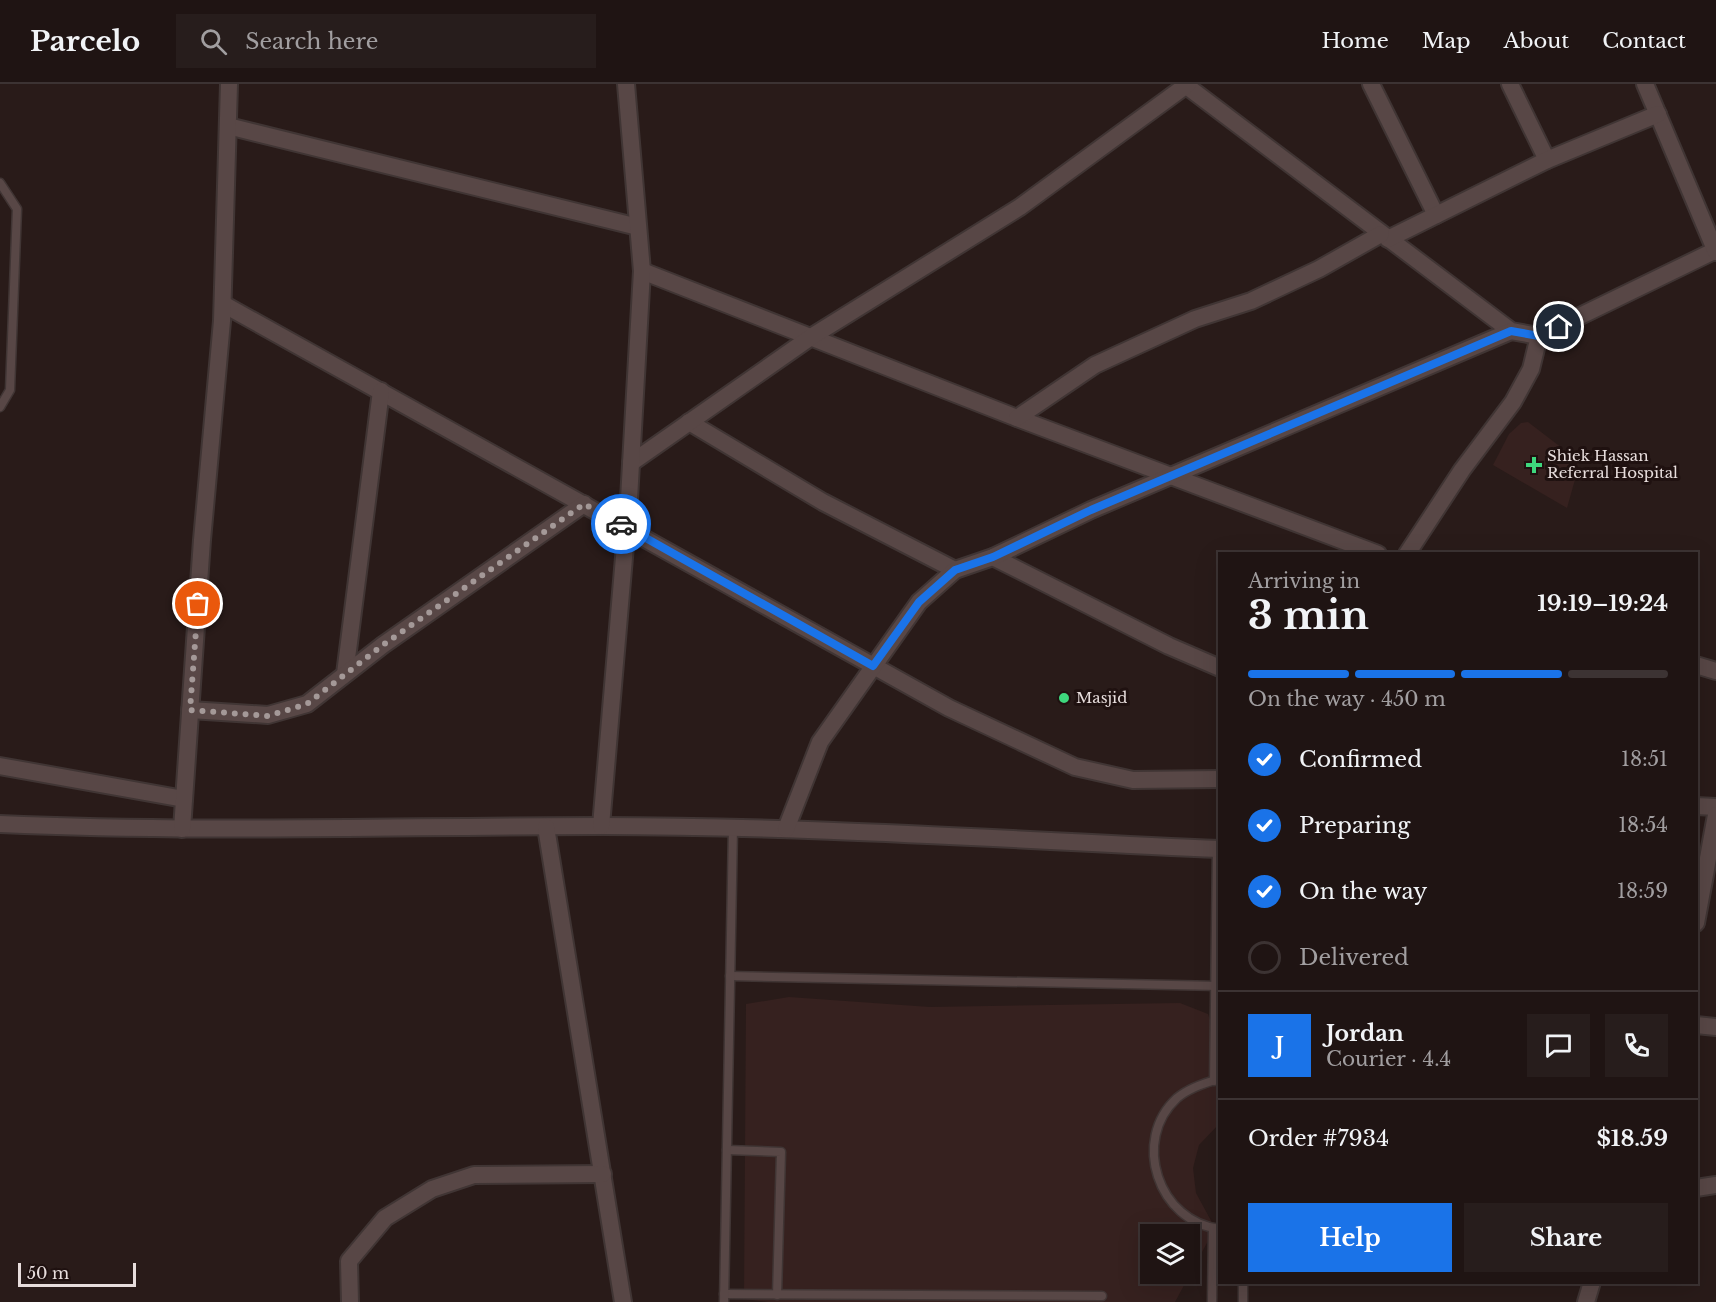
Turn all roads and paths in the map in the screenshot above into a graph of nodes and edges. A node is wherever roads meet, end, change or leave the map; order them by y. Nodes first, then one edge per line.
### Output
1 (229, 84) edge
2 (626, 84) edge
3 (1186, 84) edge
4 (1371, 84) edge
5 (1510, 84) edge
6 (1645, 84) edge
7 (1658, 114) junction
8 (228, 126) junction
9 (1547, 160) junction
10 (0, 183) edge
11 (1436, 215) junction
12 (638, 227) junction
13 (1384, 237) junction
14 (1716, 251) edge
15 (642, 271) junction
16 (223, 304) junction
17 (1511, 331) junction
18 (1539, 336) junction
19 (811, 337) junction
20 (381, 391) junction
21 (0, 407) edge
22 (1017, 418) junction
23 (689, 422) junction
24 (631, 463) junction
25 (1173, 477) junction
26 (584, 504) junction
27 (627, 527) junction
28 (1373, 552) edge
29 (1408, 552) edge
30 (993, 557) junction
31 (955, 570) junction
32 (873, 666) junction
33 (1698, 666) edge
34 (1218, 667) edge
35 (1716, 671) edge
36 (345, 674) junction
37 (190, 710) junction
38 (0, 766) edge
39 (1218, 779) edge
40 (184, 800) junction
41 (1698, 806) edge
42 (1716, 807) edge
43 (1716, 815) edge
44 (0, 824) edge
45 (601, 826) junction
46 (546, 827) junction
47 (733, 828) junction
48 (182, 829) junction
49 (786, 829) junction
50 (1218, 849) edge
51 (1698, 911) edge
52 (730, 976) junction
53 (1217, 986) edge
54 (1698, 1025) edge
55 (1716, 1027) edge
56 (1217, 1080) edge
57 (727, 1149) junction
58 (603, 1174) junction
59 (1716, 1185) edge
60 (1698, 1188) edge
61 (1216, 1228) edge
62 (1243, 1284) edge
63 (1591, 1284) edge
64 (777, 1295) junction
65 (1102, 1296) dead end
66 (724, 1298) edge
67 (350, 1302) edge
68 (624, 1302) edge
69 (1212, 1302) edge
70 (1243, 1302) edge
71 (1586, 1302) edge

1 - 8 street
2 - 12 street
3 - 13 street
3 - 19 street
4 - 11 street
5 - 9 street
6 - 7 street
7 - 9 street
7 - 14 street
8 - 12 street
8 - 16 street
9 - 11 street
10 - 21 lane
11 - 13 street
12 - 15 street
13 - 17 street
13 - 22 street
14 - 18 street
15 - 19 street
15 - 24 street
16 - 20 street
16 - 37 street
17 - 18 street
17 - 25 street
18 - 29 street
19 - 22 street
19 - 23 street
20 - 26 street
20 - 36 street
22 - 25 street
23 - 24 street
23 - 31 street
24 - 27 street
25 - 28 street
25 - 30 street
26 - 27 street
26 - 36 street
27 - 32 street
27 - 45 street
30 - 31 street
30 - 34 street
31 - 32 street
32 - 39 street
32 - 49 street
33 - 35 street
36 - 37 street
37 - 40 street
38 - 40 street
40 - 48 street
41 - 42 street
43 - 51 street
44 - 48 street
45 - 46 street
45 - 47 street
46 - 48 street
46 - 58 street
47 - 49 street
47 - 52 lane
49 - 50 street
50 - 53 lane
52 - 53 lane
52 - 57 lane
53 - 56 lane
54 - 55 street
56 - 61 lane
57 - 64 lane
57 - 66 lane
58 - 67 street
58 - 68 street
59 - 60 street
61 - 69 lane
62 - 70 lane
63 - 71 street
64 - 65 lane
64 - 66 lane

